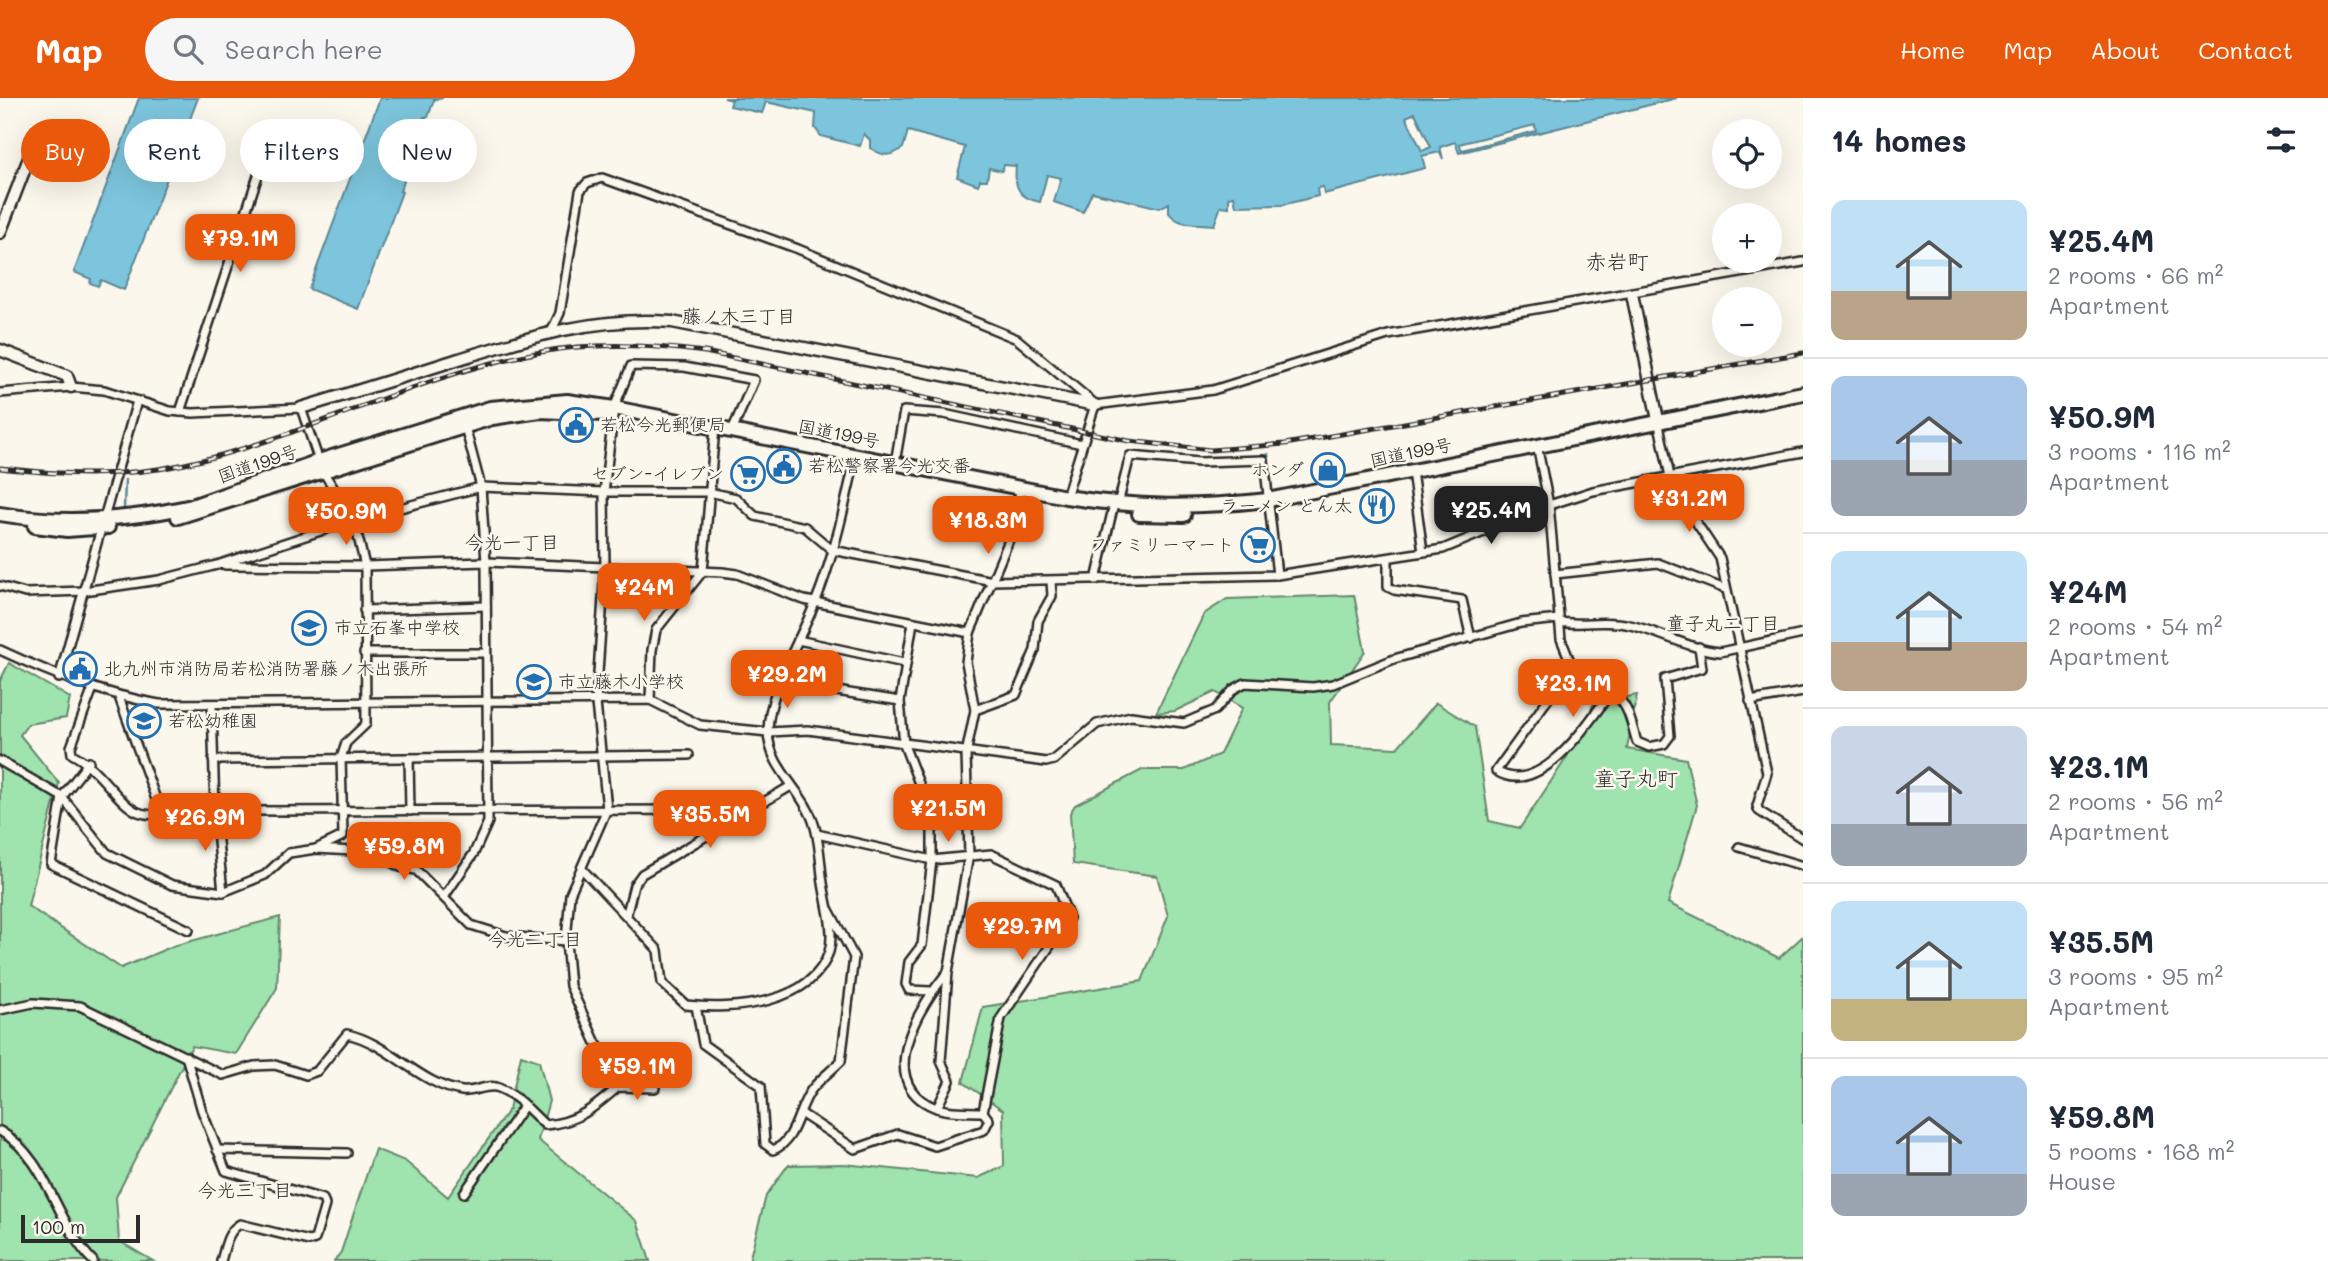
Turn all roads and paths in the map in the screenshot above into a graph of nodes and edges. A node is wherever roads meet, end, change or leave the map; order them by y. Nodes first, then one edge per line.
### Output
1 (21, 179) edge
2 (256, 182) edge
3 (0, 233) edge
4 (1803, 262) edge
5 (1632, 294) junction
6 (552, 330) junction
7 (0, 350) edge
8 (71, 387) junction
9 (0, 393) edge
10 (1803, 394) edge
11 (137, 401) junction
12 (1803, 401) edge
13 (1095, 405) junction
14 (301, 408) junction
15 (613, 411) junction
16 (180, 412) junction
17 (463, 421) junction
18 (1658, 424) junction
19 (732, 431) junction
20 (714, 432) junction
21 (1082, 444) junction
22 (1538, 448) junction
23 (1803, 452) edge
24 (855, 459) junction
25 (895, 463) junction
26 (321, 465) junction
27 (1412, 475) junction
28 (1669, 477) junction
29 (481, 487) junction
30 (1020, 491) junction
31 (604, 492) junction
32 (709, 492) junction
33 (1066, 497) junction
34 (1268, 504) junction
35 (1549, 505) junction
36 (1115, 507) junction
37 (0, 514) edge
38 (354, 520) junction
39 (0, 521) edge
40 (103, 524) junction
41 (832, 550) junction
42 (1423, 552) junction
43 (1388, 559) junction
44 (486, 562) junction
45 (217, 565) junction
46 (365, 566) junction
47 (605, 568) junction
48 (703, 571) junction
49 (1555, 574) junction
50 (1276, 575) junction
51 (1051, 580) junction
52 (1096, 580) junction
53 (993, 581) junction
54 (0, 586) edge
55 (1725, 589) junction
56 (83, 591) junction
57 (816, 602) junction
58 (486, 606) junction
59 (365, 610) junction
60 (1559, 620) junction
61 (913, 622) junction
62 (970, 633) junction
63 (1803, 634) edge
64 (1471, 638) junction
65 (798, 640) junction
66 (1699, 647) junction
67 (1738, 649) junction
68 (0, 650) edge
69 (364, 653) junction
70 (486, 653) junction
71 (904, 663) junction
72 (59, 678) junction
73 (779, 682) junction
74 (93, 688) junction
75 (1803, 692) edge
76 (119, 697) junction
77 (650, 700) junction
78 (900, 701) junction
79 (1750, 701) junction
80 (596, 703) junction
81 (364, 704) junction
82 (487, 704) junction
83 (212, 705) junction
84 (975, 710) junction
85 (768, 732) junction
86 (904, 745) junction
87 (967, 754) junction
88 (689, 755) dead end
89 (603, 756) junction
90 (341, 758) junction
91 (409, 758) junction
92 (487, 758) junction
93 (214, 760) junction
94 (0, 761) edge
95 (89, 762) junction
96 (791, 786) junction
97 (62, 797) junction
98 (607, 809) junction
99 (487, 810) junction
100 (215, 811) junction
101 (410, 811) junction
102 (161, 813) junction
103 (343, 813) junction
104 (699, 821) dead end
105 (817, 834) junction
106 (1803, 839) edge
107 (1739, 847) dead end
108 (316, 849) junction
109 (968, 855) junction
110 (932, 860) junction
111 (1803, 866) edge
112 (582, 869) junction
113 (223, 892) junction
114 (444, 897) junction
115 (827, 906) junction
116 (626, 913) junction
117 (189, 930) dead end
118 (566, 942) junction
119 (948, 972) junction
120 (931, 991) junction
121 (696, 1006) junction
122 (0, 1010) edge
123 (186, 1056) junction
124 (618, 1087) junction
125 (655, 1088) dead end
126 (524, 1106) junction
127 (937, 1108) junction
128 (983, 1112) junction
129 (802, 1114) junction
130 (0, 1131) edge
131 (217, 1150) junction
132 (347, 1153) dead end
133 (464, 1193) dead end
134 (93, 1261) edge
135 (220, 1261) edge

1 - 3 street
2 - 16 street
4 - 5 street
5 - 13 street
5 - 18 street
6 - 13 street
6 - 13 street
6 - 14 street
7 - 8 street
8 - 9 street
8 - 11 street
10 - 18 highway, 国道199号
11 - 16 street
11 - 40 street
12 - 18 highway, 国道199号
13 - 21 street
14 - 16 street
14 - 26 street
15 - 17 highway, 国道199号
15 - 19 street
15 - 20 highway, 国道199号
15 - 31 street
17 - 26 highway, 国道199号
17 - 29 street
18 - 22 highway, 国道199号
18 - 28 street
19 - 20 highway, 国道199号
19 - 24 highway, 国道199号
20 - 24 highway, 国道199号
20 - 32 street
21 - 25 street
21 - 33 street
22 - 27 highway, 国道199号
22 - 35 street
23 - 28 street
24 - 25 highway, 国道199号
24 - 30 highway, 国道199号
24 - 41 street
25 - 30 highway, 国道199号
26 - 38 street
26 - 40 highway, 国道199号
27 - 34 highway, 国道199号
27 - 42 street
28 - 35 street
28 - 55 street
29 - 31 street
29 - 38 street
29 - 44 street
30 - 33 highway, 国道199号
30 - 36 highway, 国道199号
30 - 53 street
31 - 32 street
31 - 47 street
32 - 41 street
32 - 48 street
33 - 36 highway, 国道199号
34 - 36 highway, 国道199号
34 - 36 street
34 - 50 street
35 - 42 street
35 - 49 street
36 - 52 street
37 - 40 highway, 国道199号
38 - 45 street
38 - 46 street
39 - 40 highway, 国道199号
40 - 56 street
41 - 53 street
41 - 57 street
42 - 43 street
43 - 50 street
43 - 64 street
44 - 46 street
44 - 47 street
44 - 58 street
45 - 46 street
45 - 56 street
46 - 59 street
47 - 48 street
47 - 80 street
48 - 57 street
48 - 77 street
49 - 55 street
49 - 60 street
50 - 52 street
51 - 52 street
51 - 53 street
51 - 84 street
53 - 62 street
54 - 56 street
55 - 67 street
56 - 72 street
57 - 61 street
57 - 65 street
58 - 59 street
58 - 70 street
59 - 69 street
60 - 64 street
60 - 66 street
60 - 66 street
61 - 62 street
61 - 71 street
62 - 84 street
63 - 67 street
64 - 87 street
65 - 71 street
65 - 73 street
66 - 67 street
67 - 79 street
68 - 72 street
69 - 70 street
69 - 81 street
70 - 82 street
71 - 78 street
72 - 74 street
73 - 78 street
73 - 85 street
74 - 76 street
74 - 95 street
75 - 79 street
76 - 83 street
76 - 102 street
77 - 80 street
77 - 85 street
78 - 86 street
79 - 106 street
80 - 82 street
80 - 89 street
81 - 82 street
81 - 83 street
81 - 90 street
82 - 92 street
83 - 93 street
84 - 87 street
85 - 86 street
85 - 96 street
86 - 87 street
86 - 110 street
87 - 109 street
88 - 89 street
89 - 92 street
89 - 98 street
90 - 91 street
90 - 93 street
90 - 103 street
91 - 92 street
91 - 101 street
92 - 99 street
93 - 100 street
94 - 97 street
95 - 97 street
95 - 102 street
96 - 105 street
96 - 116 street
97 - 113 street
97 - 117 street
98 - 99 street
98 - 104 street
98 - 112 street
99 - 101 street
99 - 114 street
100 - 102 street
100 - 103 street
100 - 113 street
101 - 103 street
103 - 108 street
105 - 110 street
105 - 115 street
107 - 111 street
108 - 113 street
108 - 114 street
109 - 110 street
109 - 119 street
109 - 128 street
110 - 120 street
112 - 116 street
112 - 118 street
114 - 118 street
115 - 121 street
115 - 129 street
116 - 121 street
118 - 124 street
119 - 120 street
119 - 127 street
120 - 127 street
121 - 129 street
122 - 123 street
123 - 126 street
123 - 131 street
124 - 125 street
124 - 126 street
126 - 133 street
127 - 128 street
128 - 129 street
130 - 134 street
131 - 132 street
131 - 135 street

